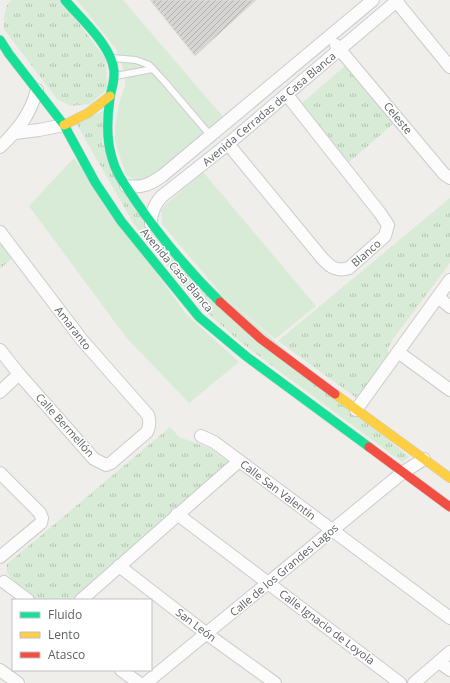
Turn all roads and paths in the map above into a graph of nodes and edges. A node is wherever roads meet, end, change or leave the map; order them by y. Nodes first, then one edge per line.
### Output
1 (65, 0) edge
2 (373, 0) edge
3 (397, 1) edge
4 (329, 36) junction
5 (0, 40) edge
6 (344, 54) junction
7 (110, 58) junction
8 (298, 62) junction
9 (450, 67) edge
10 (153, 69) junction
11 (310, 75) junction
12 (115, 76) junction
13 (37, 90) junction
14 (110, 96) junction
15 (290, 99) junction
16 (64, 124) junction
17 (14, 134) junction
18 (210, 135) junction
19 (0, 147) edge
20 (232, 149) junction
21 (190, 152) junction
22 (202, 165) junction
23 (162, 176) junction
24 (450, 178) edge
25 (126, 186) junction
26 (172, 190) junction
27 (151, 224) junction
28 (0, 232) edge
29 (450, 280) edge
30 (438, 297) junction
31 (450, 307) edge
32 (0, 350) edge
33 (398, 352) junction
34 (19, 374) junction
35 (450, 390) edge
36 (0, 392) edge
37 (356, 410) junction
38 (150, 421) joint
39 (201, 436) dead end
40 (424, 459) junction
41 (239, 461) junction
42 (402, 472) junction
43 (0, 473) edge
44 (450, 478) edge
45 (450, 507) edge
46 (177, 514) junction
47 (332, 530) junction
48 (0, 557) edge
49 (119, 566) junction
50 (4, 582) dead end
51 (268, 583) junction
52 (27, 599) edge
53 (81, 599) edge
54 (450, 618) edge
55 (207, 634) junction
56 (450, 652) edge
57 (439, 662) junction
58 (0, 670) edge
59 (450, 670) edge
60 (122, 671) edge
61 (18, 683) edge
62 (138, 683) edge
63 (146, 683) edge
64 (275, 683) edge
65 (400, 683) edge
66 (414, 683) edge

1 - 7 street, Avenida Casa Blanca
2 - 4 street, Avenida Cerradas de Casa Blanca
3 - 6 street, Avenida Cerradas de Casa Blanca
3 - 9 street
4 - 6 street, Celeste
4 - 8 street, Avenida Cerradas de Casa Blanca
5 - 13 street, Avenida Casa Blanca
6 - 11 street, Avenida Cerradas de Casa Blanca
6 - 24 street, Celeste
7 - 10 lane
7 - 12 street, Avenida Casa Blanca
8 - 11 street
8 - 18 street, Avenida Cerradas de Casa Blanca
10 - 12 lane
10 - 18 lane
11 - 15 street, Avenida Cerradas de Casa Blanca
12 - 14 street, Avenida Casa Blanca
13 - 16 street, Avenida Casa Blanca
13 - 17 street
14 - 16 street
14 - 25 street, Avenida Casa Blanca
15 - 20 street, Avenida Cerradas de Casa Blanca
15 - 20 street, Blanco
16 - 17 street
16 - 42 street, Avenida Casa Blanca
17 - 19 street
18 - 21 street, Avenida Cerradas de Casa Blanca
20 - 22 street, Avenida Cerradas de Casa Blanca
21 - 22 street
21 - 23 street, Avenida Cerradas de Casa Blanca
22 - 26 street, Avenida Cerradas de Casa Blanca
23 - 25 street, Avenida Cerradas de Casa Blanca
23 - 26 street
25 - 27 street, Avenida Casa Blanca
26 - 27 street, Avenida Cerradas de Casa Blanca
27 - 37 street, Avenida Casa Blanca
28 - 38 street, Amaranto
29 - 30 street
30 - 31 street
30 - 33 street
32 - 34 street, Calle Bermellón
33 - 35 street
33 - 37 street
34 - 36 street
34 - 38 street, Calle Bermellón
37 - 40 street, Avenida Casa Blanca
39 - 41 street, Calle San Valentín
40 - 42 street, Calle de los Grandes Lagos
40 - 44 street, Avenida Casa Blanca
41 - 46 street
41 - 47 street, Calle San Valentín
42 - 45 street, Avenida Casa Blanca
42 - 47 street, Calle de los Grandes Lagos
43 - 48 street
46 - 49 street
46 - 51 street, Calle Ignacio de Loyola
47 - 51 street, Calle de los Grandes Lagos
47 - 54 street, Calle San Valentín
49 - 53 street
49 - 55 street, San León
50 - 52 street
51 - 55 street, Calle de los Grandes Lagos
51 - 65 street, Calle Ignacio de Loyola
55 - 63 street, Calle de los Grandes Lagos
55 - 64 street, San León
56 - 57 street
57 - 59 street
57 - 66 street
58 - 61 street
60 - 62 street

